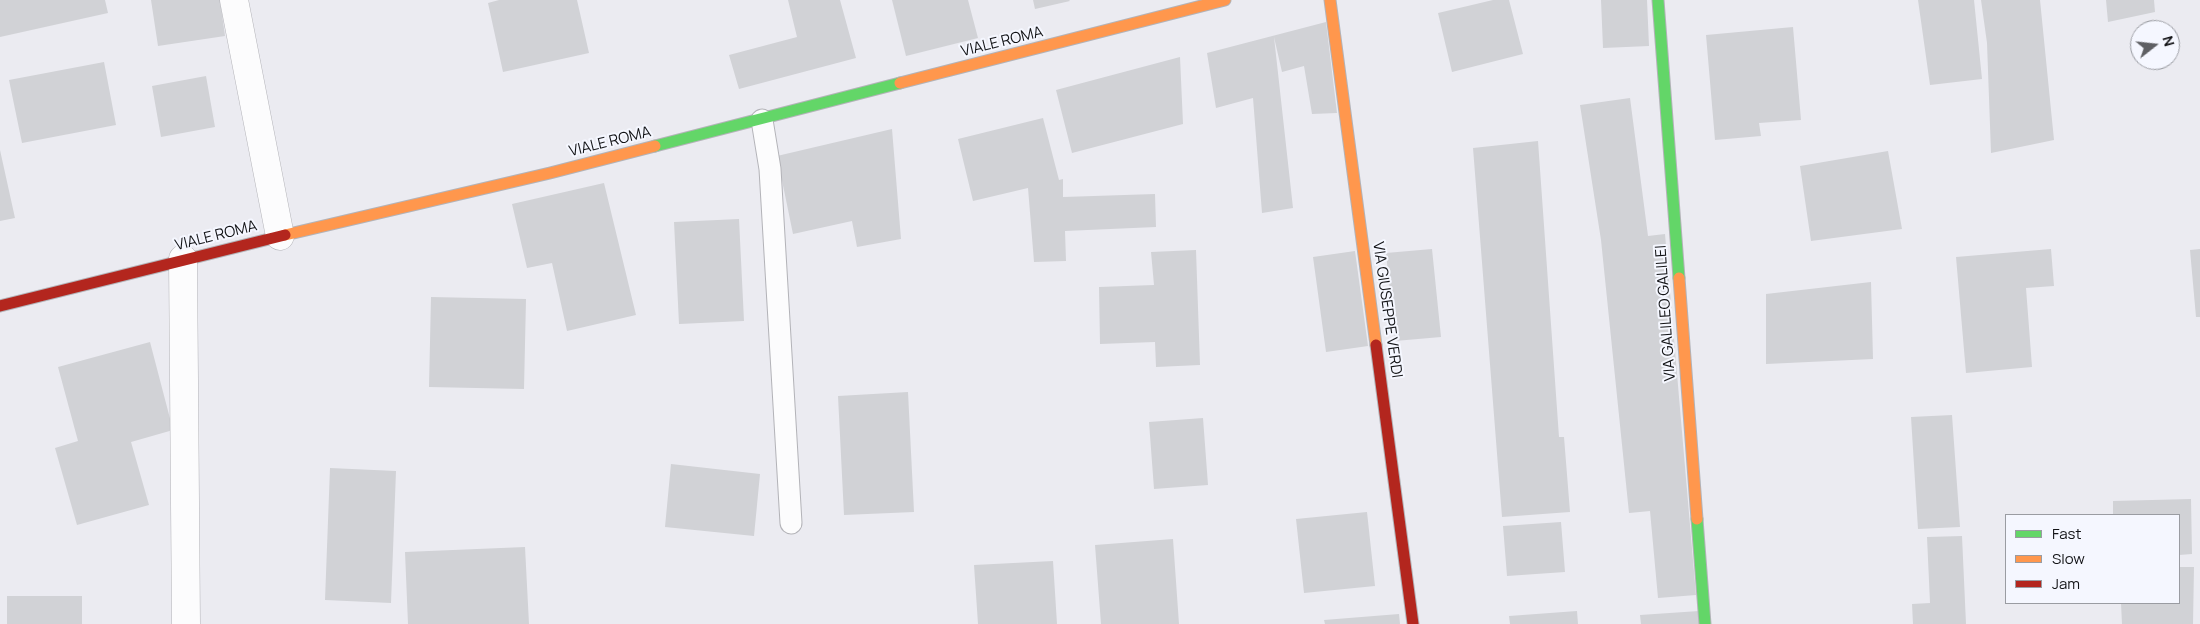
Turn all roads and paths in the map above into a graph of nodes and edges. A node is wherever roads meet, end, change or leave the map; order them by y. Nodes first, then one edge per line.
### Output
1 (234, 0) edge
2 (1225, 0) edge
3 (1330, 0) edge
4 (1658, 0) edge
5 (762, 120) junction
6 (280, 236) junction
7 (183, 260) junction
8 (0, 306) edge
9 (791, 522) dead end
10 (186, 624) edge
11 (1413, 624) edge
12 (1705, 624) edge

1 - 6 street
2 - 5 street, VIALE ROMA
3 - 11 street, VIA GIUSEPPE VERDI
4 - 12 street, VIA GALILEO GALILEI
5 - 6 street, VIALE ROMA
5 - 9 lane
6 - 7 street, VIALE ROMA
7 - 8 street, VIALE ROMA
7 - 10 street

